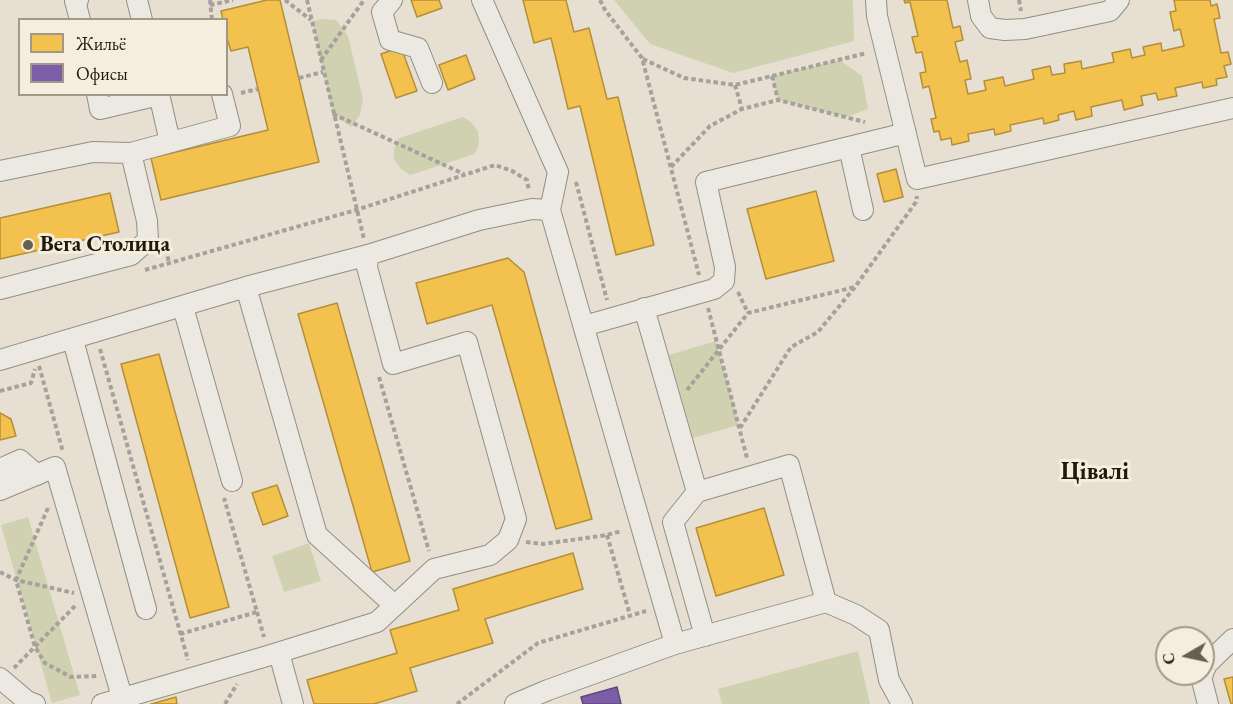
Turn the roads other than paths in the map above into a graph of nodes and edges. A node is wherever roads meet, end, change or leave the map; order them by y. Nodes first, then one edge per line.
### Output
1 (78, 0) edge
2 (392, 0) edge
3 (482, 0) edge
4 (876, 0) edge
5 (978, 0) edge
6 (1119, 0) edge
7 (79, 18) edge
8 (432, 83) dead end
9 (97, 96) edge
10 (155, 96) edge
11 (159, 96) edge
12 (222, 96) edge
13 (1233, 108) edge
14 (906, 134) junction
15 (170, 142) junction
16 (849, 147) junction
17 (131, 153) junction
18 (0, 171) edge
19 (550, 210) junction
20 (863, 210) dead end
21 (368, 255) junction
22 (246, 287) junction
23 (0, 289) edge
24 (183, 307) junction
25 (644, 308) junction
26 (584, 326) junction
27 (73, 340) junction
28 (0, 360) edge
29 (0, 469) edge
30 (37, 475) junction
31 (228, 488) road end
32 (0, 490) edge
33 (697, 492) junction
34 (826, 602) junction
35 (394, 605) junction
36 (146, 609) dead end
37 (705, 636) junction
38 (1233, 639) edge
39 (675, 644) junction
40 (279, 653) junction
41 (1215, 657) edge
42 (8, 673) edge
43 (1203, 686) edge
44 (550, 697) edge
45 (122, 698) junction
46 (35, 704) edge
47 (102, 704) edge
48 (293, 704) edge
49 (515, 704) edge
50 (902, 704) edge
51 (1208, 704) edge

1 - 7 lane
2 - 8 lane
3 - 19 lane
4 - 14 lane
5 - 6 lane
9 - 10 lane
11 - 15 lane
12 - 15 lane
13 - 14 lane
14 - 16 lane
15 - 17 lane
16 - 20 lane
16 - 25 lane
17 - 18 lane
17 - 23 lane
19 - 21 lane
19 - 26 lane
21 - 22 lane
21 - 35 lane
22 - 24 lane
22 - 35 lane
24 - 27 lane
24 - 31 lane
25 - 26 lane
25 - 33 lane
26 - 39 lane
27 - 28 lane
27 - 36 lane
29 - 30 lane
30 - 32 lane
30 - 45 lane
33 - 34 lane
33 - 37 lane
34 - 37 lane
34 - 50 lane
35 - 40 lane
37 - 39 lane
38 - 41 lane
39 - 44 lane
40 - 45 lane
40 - 48 lane
42 - 46 lane
43 - 51 lane
44 - 49 lane
45 - 47 lane

